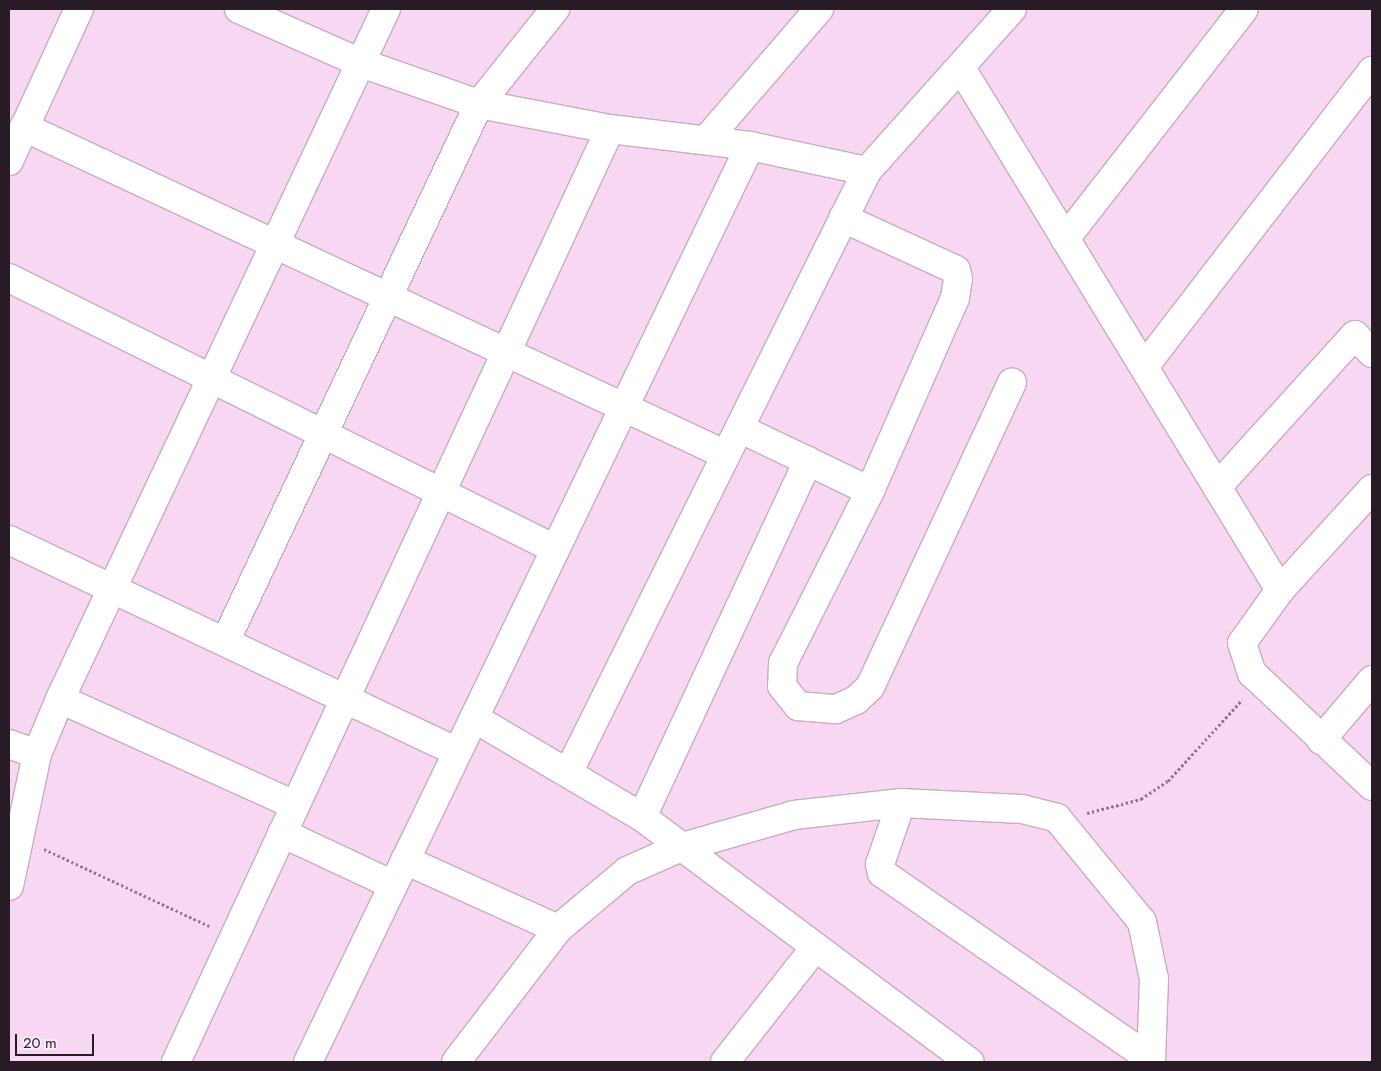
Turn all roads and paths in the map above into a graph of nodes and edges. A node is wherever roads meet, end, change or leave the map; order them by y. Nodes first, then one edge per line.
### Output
1 (79, 9) edge
2 (239, 9) edge
3 (386, 9) edge
4 (555, 9) edge
5 (819, 9) edge
6 (1012, 9) edge
7 (1244, 9) edge
8 (361, 62) junction
9 (961, 68) junction
10 (1372, 71) edge
11 (480, 104) junction
12 (24, 127) junction
13 (610, 129) junction
14 (706, 140) junction
15 (750, 146) junction
16 (9, 161) edge
17 (867, 171) junction
18 (843, 218) junction
19 (1065, 238) junction
20 (274, 244) junction
21 (9, 278) edge
22 (388, 297) junction
23 (506, 352) junction
24 (1372, 353) edge
25 (1144, 367) junction
26 (210, 378) junction
27 (1012, 382) dead end
28 (624, 407) junction
29 (739, 428) junction
30 (323, 434) junction
31 (726, 455) junction
32 (808, 461) junction
33 (1217, 487) junction
34 (1372, 489) edge
35 (870, 491) junction
36 (441, 493) junction
37 (9, 540) edge
38 (555, 549) junction
39 (111, 588) junction
40 (1280, 590) junction
41 (225, 642) junction
42 (1259, 680) junction
43 (1372, 680) edge
44 (60, 699) junction
45 (345, 699) junction
46 (474, 718) junction
47 (1321, 740) junction
48 (9, 744) edge
49 (457, 752) junction
50 (37, 754) junction
51 (569, 771) junction
52 (1372, 786) edge
53 (901, 803) junction
54 (295, 805) junction
55 (642, 817) junction
56 (1057, 818) junction
57 (282, 833) junction
58 (19, 838) junction
59 (679, 848) junction
60 (405, 860) junction
61 (393, 885) junction
62 (9, 886) edge
63 (558, 928) junction
64 (234, 938) junction
65 (814, 950) junction
66 (1151, 1061) edge
67 (176, 1062) edge
68 (308, 1062) edge
69 (457, 1062) edge
70 (725, 1062) edge
71 (970, 1062) edge

1 - 12 street
2 - 8 street
3 - 8 street
4 - 11 street
5 - 14 street
6 - 9 street
7 - 19 street
8 - 11 street
8 - 20 street
9 - 17 street
9 - 19 street
10 - 25 street
11 - 13 street
11 - 22 street
12 - 16 street
12 - 20 street
13 - 14 street
13 - 23 street
14 - 15 street
15 - 17 street
15 - 28 street
17 - 18 street
18 - 29 street
18 - 35 street
19 - 25 street
20 - 22 street
20 - 26 street
21 - 26 street
22 - 23 street
22 - 30 street
23 - 28 street
23 - 36 street
24 - 33 street
25 - 33 street
26 - 30 street
26 - 39 street
27 - 35 street
28 - 31 street
28 - 38 street
29 - 31 street
29 - 32 street
30 - 36 street
30 - 41 street
31 - 51 street
32 - 35 street
32 - 55 street
33 - 40 street
34 - 40 street
36 - 38 street
36 - 45 street
37 - 39 street
38 - 46 street
39 - 41 street
39 - 44 street
40 - 42 street
41 - 45 street
42 - 47 street
42 - 56 path
43 - 47 street
44 - 50 street
44 - 54 street
45 - 49 street
45 - 54 street
46 - 49 street
46 - 51 street
47 - 52 street
48 - 50 street
49 - 60 street
50 - 58 street
51 - 55 street
53 - 56 street
53 - 59 street
53 - 66 street
54 - 57 street
55 - 59 street
56 - 66 street
57 - 61 street
57 - 64 street
58 - 62 street
58 - 64 path
59 - 63 street
59 - 65 street
60 - 61 street
60 - 63 street
61 - 68 street
63 - 69 street
64 - 67 street
65 - 70 street
65 - 71 street

